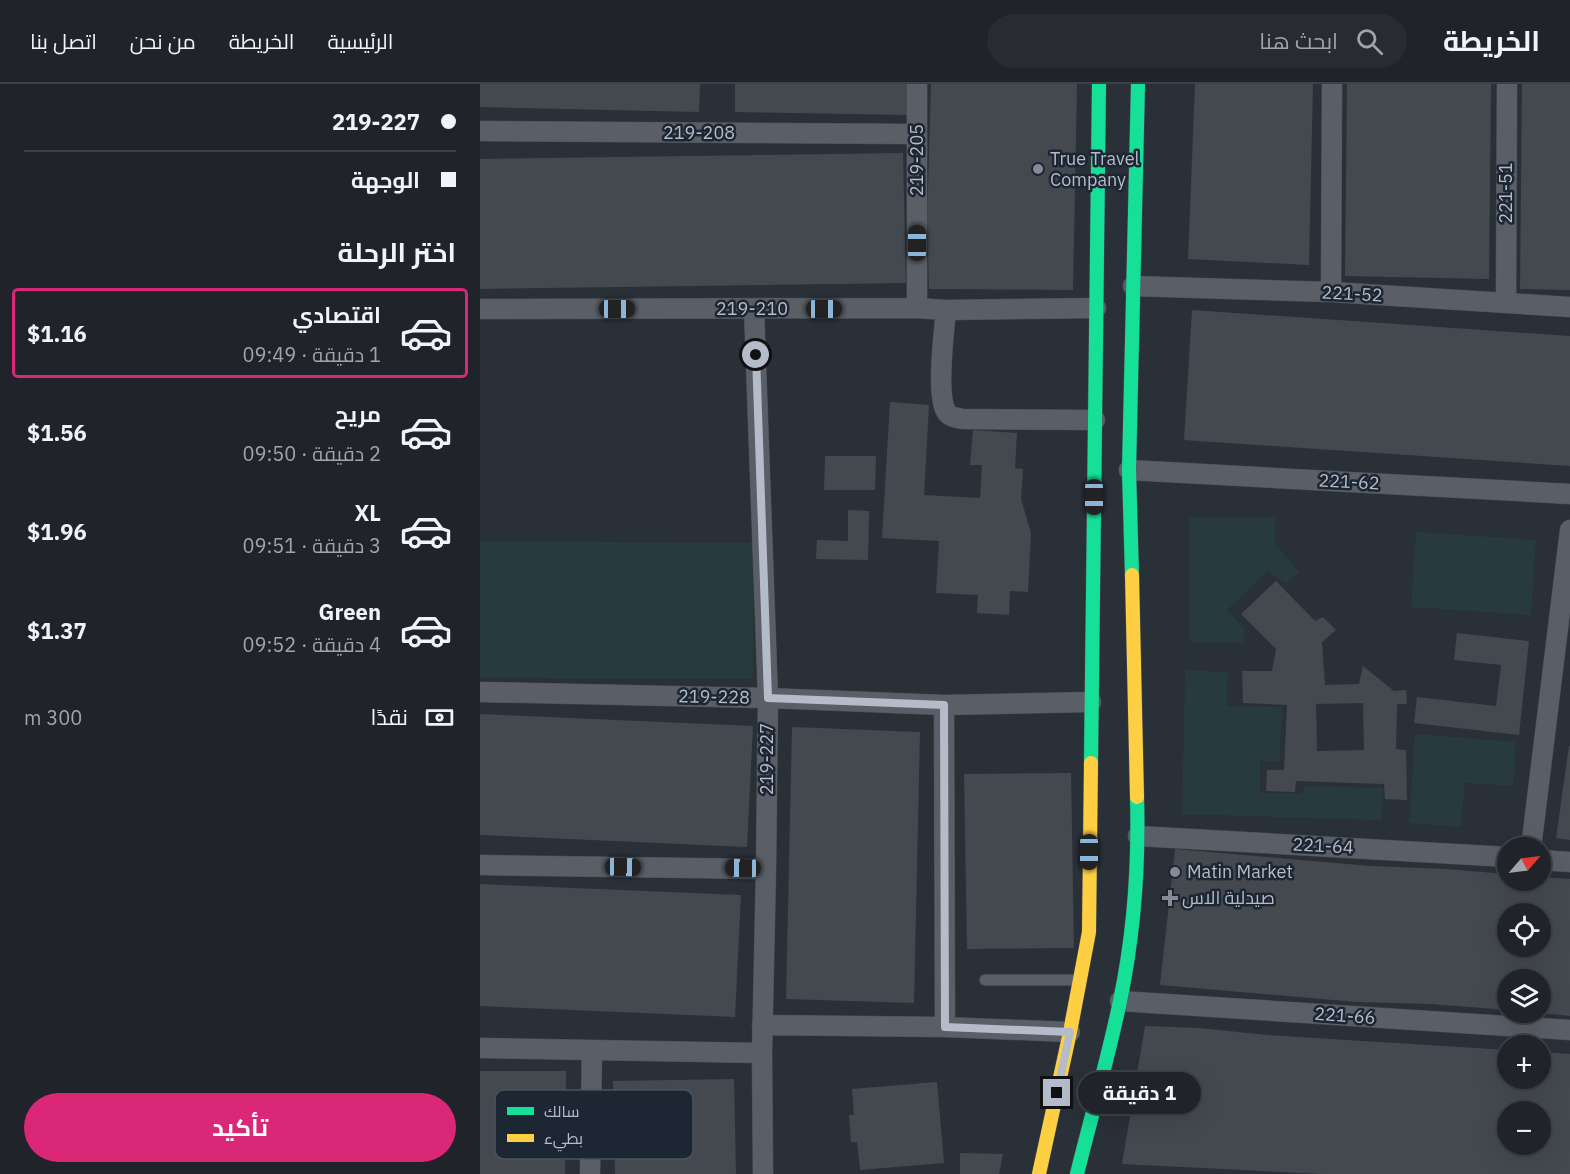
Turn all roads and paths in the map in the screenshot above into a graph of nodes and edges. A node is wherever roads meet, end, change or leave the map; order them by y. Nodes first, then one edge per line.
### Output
1 (917, 84) edge
2 (1099, 84) edge
3 (1138, 84) edge
4 (1332, 84) edge
5 (1506, 84) edge
6 (480, 131) edge
7 (917, 135) junction
8 (1133, 286) junction
9 (1331, 292) junction
10 (1506, 303) junction
11 (1570, 307) edge
12 (1096, 308) junction
13 (480, 309) edge
14 (754, 309) junction
15 (917, 309) junction
16 (946, 310) junction
17 (1095, 420) junction
18 (1129, 470) junction
19 (1570, 494) edge
20 (1570, 530) edge
21 (480, 692) edge
22 (768, 698) junction
23 (1091, 702) junction
24 (944, 705) junction
25 (1138, 836) junction
26 (1532, 837) edge
27 (1497, 856) edge
28 (1551, 861) edge
29 (1570, 862) edge
30 (480, 865) edge
31 (766, 868) junction
32 (985, 980) dead end
33 (1080, 980) junction
34 (1120, 1001) junction
35 (762, 1025) junction
36 (945, 1027) junction
37 (1570, 1030) edge
38 (1070, 1032) junction
39 (480, 1048) edge
40 (592, 1050) junction
41 (762, 1053) junction
42 (591, 1090) edge
43 (590, 1159) edge
44 (590, 1174) edge
45 (763, 1174) edge
46 (1040, 1174) edge
47 (1077, 1174) edge

1 - 7 street, 219-205
2 - 12 main road
3 - 8 main road
4 - 9 street
5 - 10 street, 221-51
6 - 7 street, 219-208
7 - 15 street, 219-205
8 - 9 street, 221-52
8 - 18 main road
9 - 10 street, 221-52
10 - 11 street, 221-52
12 - 16 street, 219-210
12 - 17 main road
13 - 14 street, 219-210
14 - 15 street, 219-210
14 - 22 street, 219-227
15 - 16 street, 219-210
16 - 17 street
17 - 23 main road
18 - 19 street, 221-62
18 - 25 main road
20 - 26 street
21 - 22 street, 219-228
22 - 24 street, 219-228
22 - 31 street, 219-227
23 - 24 street, 219-228
23 - 33 main road
24 - 36 street
25 - 27 street, 221-64
25 - 34 main road
28 - 29 street
30 - 31 street
31 - 35 street, 219-227
32 - 33 lane
33 - 38 main road
34 - 37 street, 221-66
34 - 47 main road
35 - 36 street
35 - 41 street, 219-227
36 - 38 street
38 - 46 main road
39 - 40 street
40 - 41 street
40 - 42 street
41 - 45 street, 219-227
43 - 44 street

